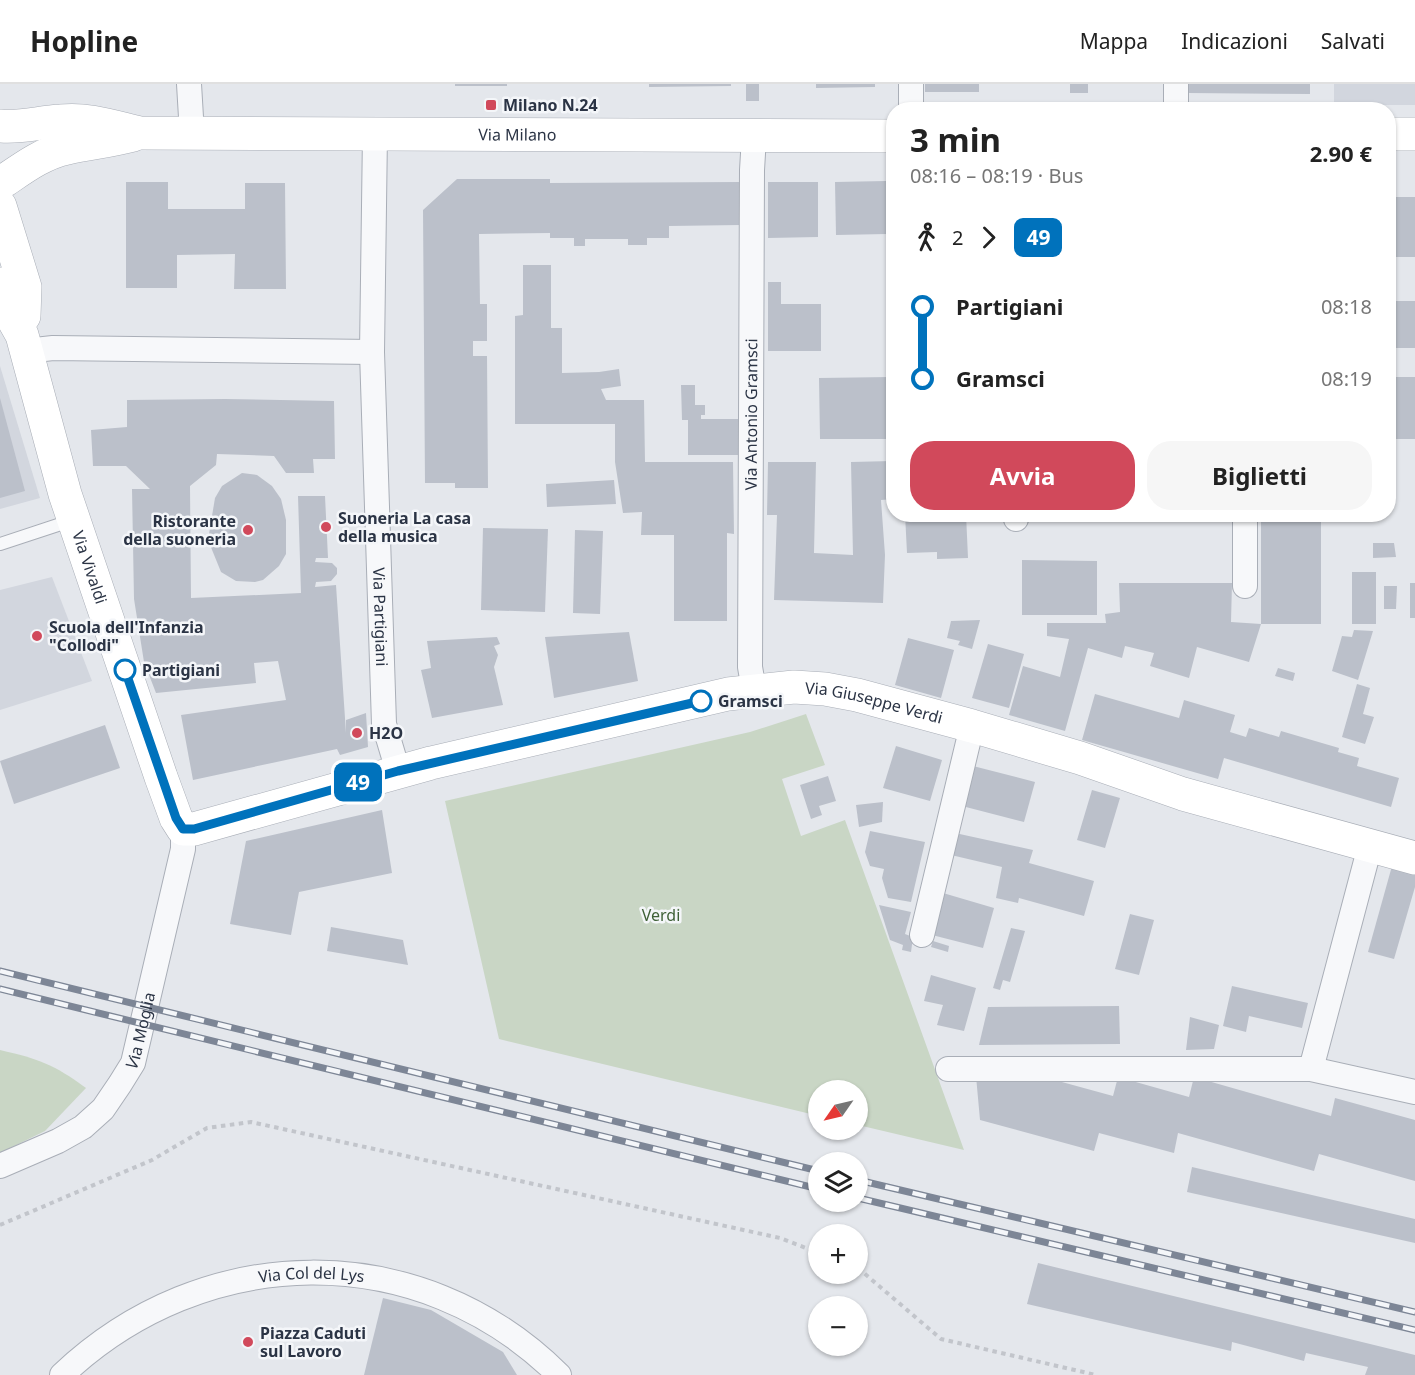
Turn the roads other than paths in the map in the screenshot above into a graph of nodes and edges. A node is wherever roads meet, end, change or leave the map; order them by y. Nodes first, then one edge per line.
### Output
1 (189, 84) edge
2 (911, 84) edge
3 (1176, 84) edge
4 (911, 102) edge
5 (1176, 102) edge
6 (0, 126) edge
7 (140, 133) junction
8 (375, 133) junction
9 (192, 134) junction
10 (1396, 134) edge
11 (1415, 134) edge
12 (886, 136) edge
13 (754, 137) junction
14 (0, 142) edge
15 (1, 192) edge
16 (0, 285) edge
17 (24, 343) junction
18 (372, 352) junction
19 (73, 520) junction
20 (1245, 522) edge
21 (0, 544) edge
22 (1245, 585) dead end
23 (754, 690) junction
24 (972, 726) junction
25 (398, 771) junction
26 (183, 829) junction
27 (1370, 846) junction
28 (1415, 858) edge
29 (922, 935) dead end
30 (948, 1069) dead end
31 (1311, 1069) junction
32 (1415, 1092) edge
33 (0, 1166) edge
34 (62, 1375) edge
35 (559, 1375) edge

1 - 9 street
2 - 4 street
3 - 5 street
6 - 7 street, Via Milano
7 - 9 street, Via Milano
7 - 15 street, Via Milano
8 - 9 street, Via Milano
8 - 13 street, Via Milano
8 - 18 street, Via Partigiani
10 - 11 street
12 - 13 street, Via Milano
13 - 23 street, Via Antonio Gramsci
14 - 15 street
15 - 17 street, Via Vivaldi
16 - 17 street, Via Vivaldi
17 - 18 street
17 - 19 street, Via Vivaldi
18 - 25 street, Via Partigiani
19 - 21 lane
19 - 26 street, Via Vivaldi
20 - 22 street
23 - 24 street, Via Giuseppe Verdi
23 - 25 street, Via Giuseppe Verdi
24 - 27 street, Via Giuseppe Verdi
24 - 29 street
25 - 26 street, Via Giuseppe Verdi
26 - 33 street, Via Moglia
27 - 28 street, Via Giuseppe Verdi
27 - 31 street
30 - 31 street
31 - 32 street
34 - 35 street, Via Col del Lys

